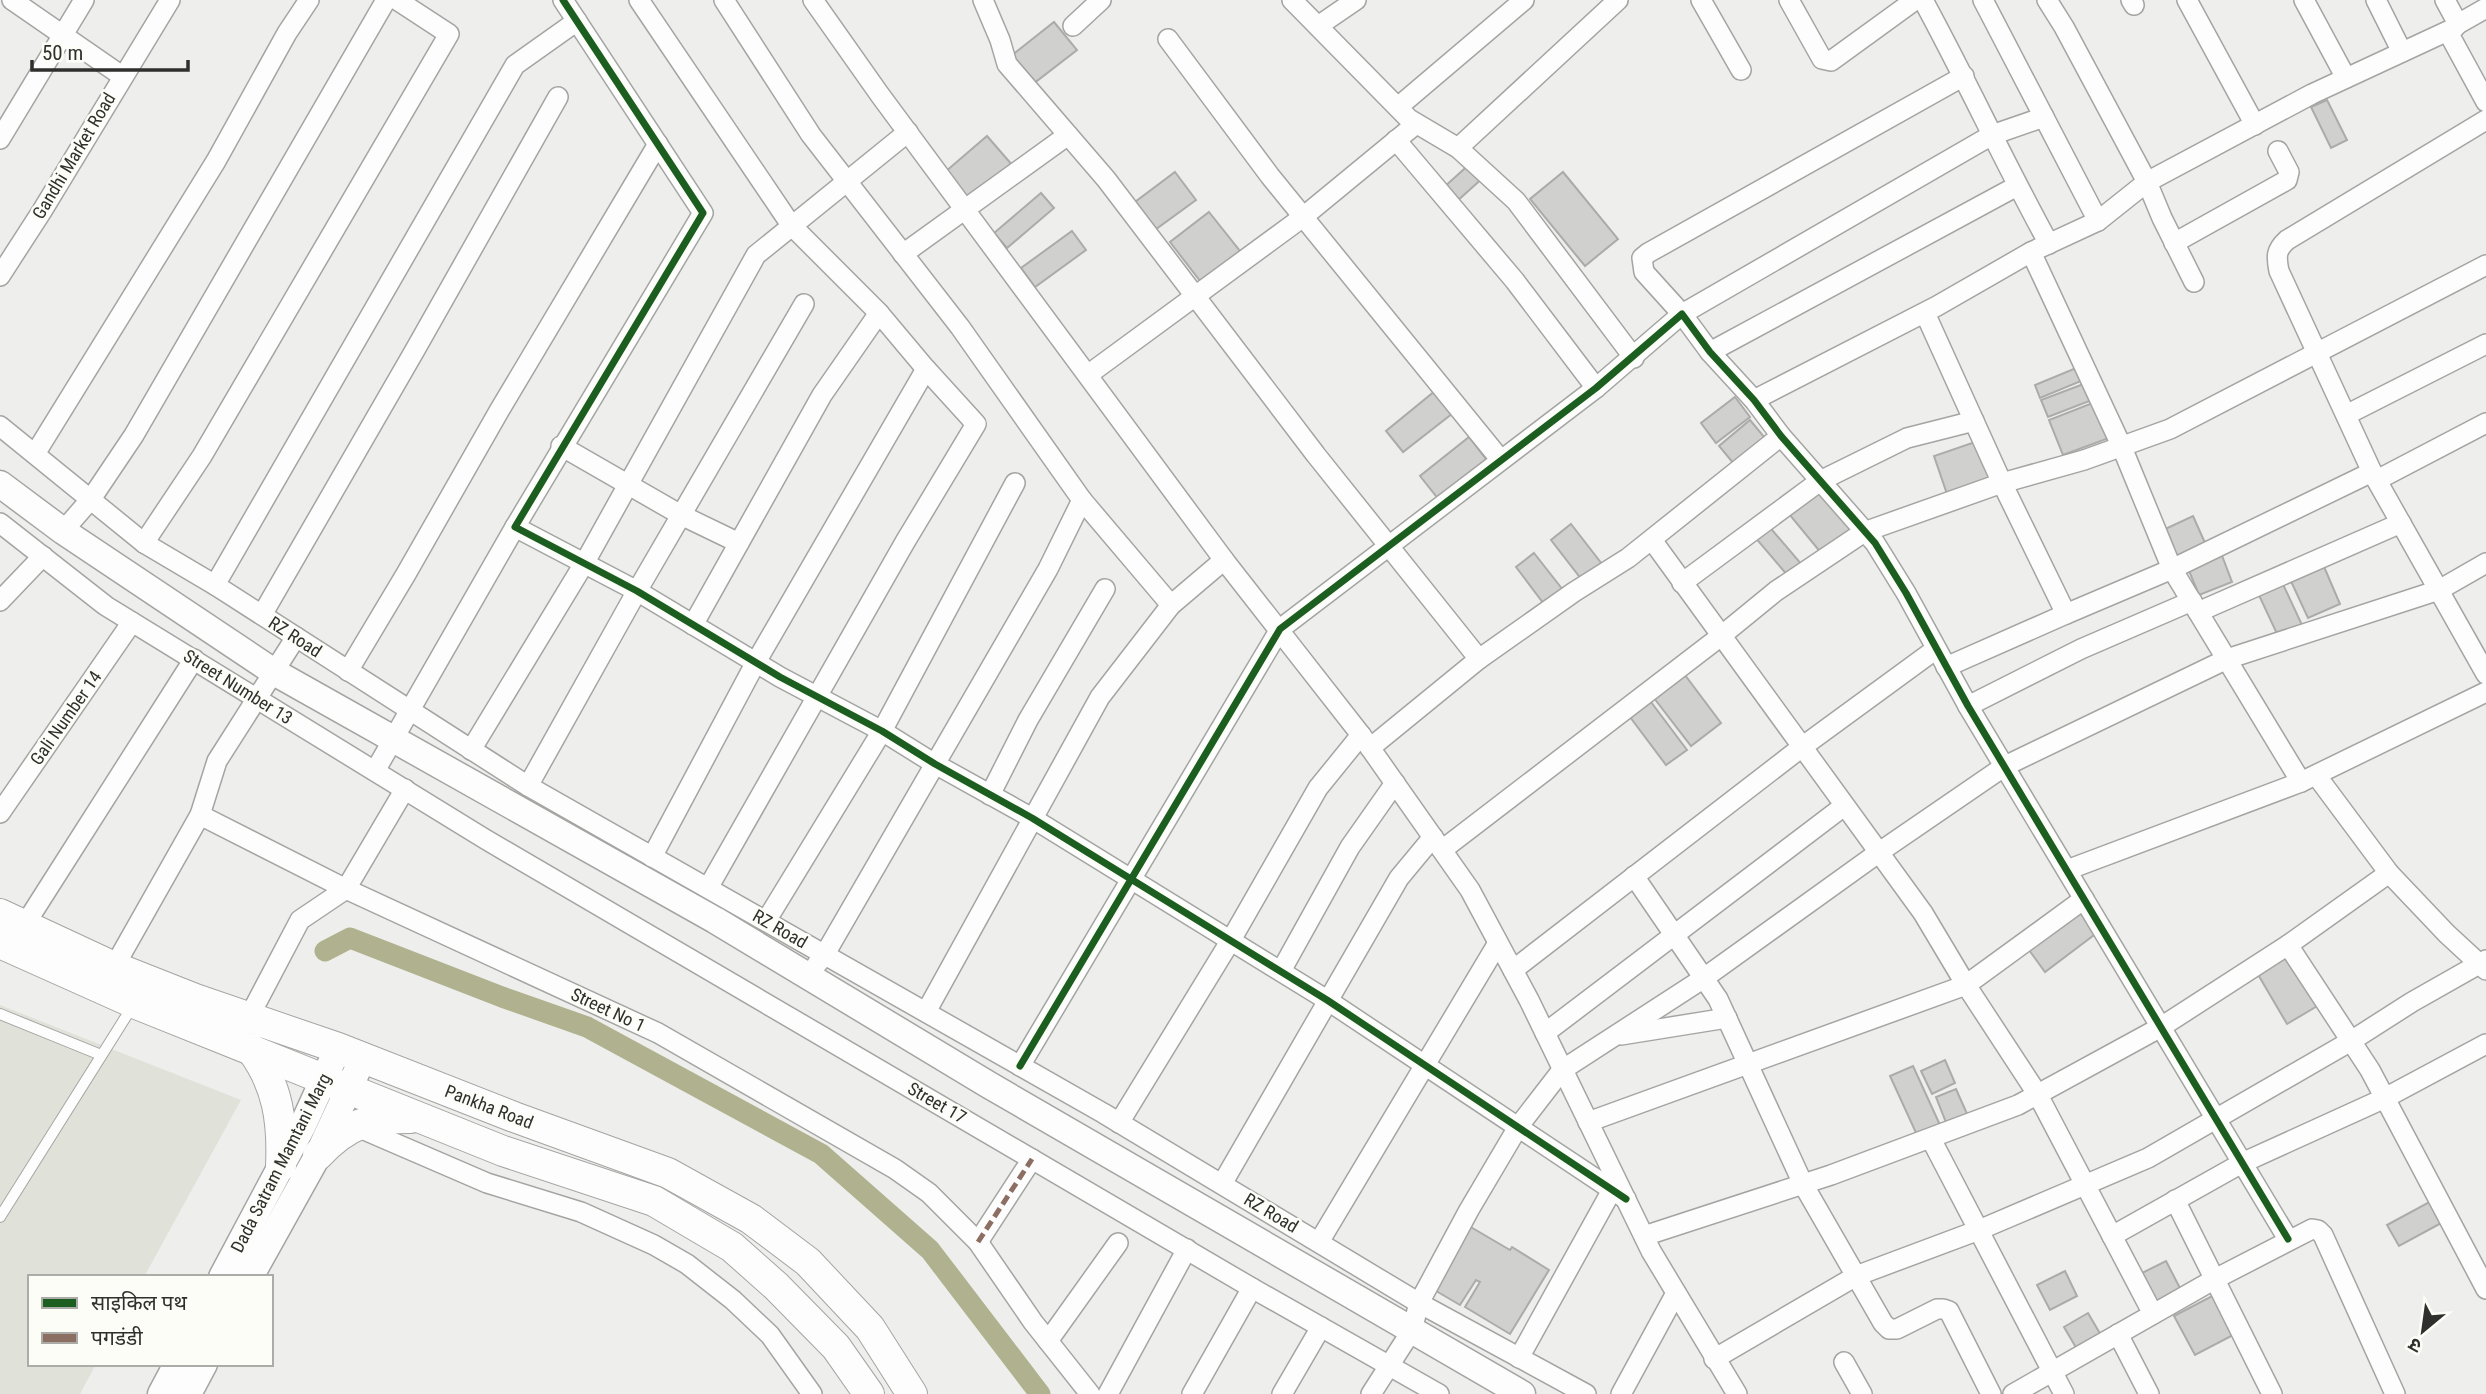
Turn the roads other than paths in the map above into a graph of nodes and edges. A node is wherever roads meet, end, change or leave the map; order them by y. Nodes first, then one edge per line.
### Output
1 (12, 0) edge
2 (84, 0) edge
3 (170, 0) edge
4 (309, 0) edge
5 (386, 0) edge
6 (397, 0) edge
7 (563, 0) edge
8 (639, 0) edge
9 (724, 0) edge
10 (813, 0) edge
11 (983, 0) edge
12 (1101, 0) edge
13 (1292, 0) edge
14 (1356, 0) edge
15 (1524, 0) edge
16 (1618, 0) edge
17 (1701, 0) edge
18 (1789, 0) edge
19 (1915, 0) edge
20 (1923, 0) edge
21 (1983, 0) edge
22 (2046, 0) edge
23 (2187, 0) edge
24 (2304, 0) edge
25 (2376, 0) edge
26 (2445, 0) edge
27 (2486, 8) edge
28 (577, 21) junction
29 (1073, 26) dead end
30 (1318, 26) junction
31 (2455, 27) junction
32 (62, 36) junction
33 (1168, 39) dead end
34 (2402, 52) junction
35 (1741, 70) dead end
36 (122, 76) junction
37 (1965, 76) junction
38 (2346, 78) junction
39 (558, 97) dead end
40 (2486, 102) edge
41 (1398, 107) junction
42 (2044, 117) junction
43 (2486, 120) edge
44 (1416, 124) junction
45 (2255, 125) junction
46 (908, 132) junction
47 (1068, 135) junction
48 (1992, 135) junction
49 (0, 139) edge
50 (1396, 140) junction
51 (658, 144) junction
52 (1458, 148) junction
53 (2278, 151) dead end
54 (2147, 181) junction
55 (847, 182) junction
56 (2017, 187) junction
57 (965, 209) junction
58 (1303, 217) junction
59 (2098, 221) junction
60 (791, 225) junction
61 (2174, 243) junction
62 (2040, 248) junction
63 (903, 254) junction
64 (2486, 265) edge
65 (0, 276) edge
66 (2194, 282) dead end
67 (1195, 296) junction
68 (804, 304) dead end
69 (879, 313) junction
70 (1925, 313) junction
71 (1682, 314) junction
72 (2486, 344) edge
73 (1710, 352) junction
74 (2319, 354) junction
75 (1634, 358) junction
76 (926, 369) junction
77 (1089, 374) junction
78 (1596, 388) junction
79 (1754, 400) junction
80 (2346, 415) junction
81 (1974, 421) junction
82 (2486, 423) edge
83 (0, 426) edge
84 (1781, 436) junction
85 (2121, 445) junction
86 (561, 446) junction
87 (35, 454) junction
88 (1500, 459) junction
89 (2374, 476) junction
90 (1820, 481) junction
91 (1015, 483) dead end
92 (2002, 483) junction
93 (0, 484) edge
94 (628, 485) junction
95 (90, 499) junction
96 (1082, 500) junction
97 (681, 515) junction
98 (0, 523) edge
99 (2401, 523) junction
100 (515, 527) junction
101 (62, 531) junction
102 (1864, 532) junction
103 (1651, 540) junction
104 (144, 543) junction
105 (739, 543) junction
106 (1390, 547) junction
107 (43, 556) junction
108 (1224, 560) junction
109 (585, 562) junction
110 (2486, 563) edge
111 (2172, 569) junction
112 (1682, 583) junction
113 (215, 585) junction
114 (1105, 589) dead end
115 (2438, 590) junction
116 (637, 591) junction
117 (0, 601) edge
118 (1171, 605) junction
119 (2195, 606) junction
120 (2066, 614) junction
121 (262, 615) junction
122 (132, 622) junction
123 (694, 625) junction
124 (1280, 629) junction
125 (1721, 636) junction
126 (296, 637) junction
127 (1936, 649) junction
128 (194, 659) junction
129 (1479, 659) junction
130 (2227, 659) junction
131 (755, 662) junction
132 (1946, 667) junction
133 (348, 671) junction
134 (274, 672) junction
135 (2486, 674) edge
136 (2486, 692) edge
137 (256, 698) junction
138 (817, 698) junction
139 (1968, 706) junction
140 (411, 711) junction
141 (882, 731) junction
142 (395, 738) junction
143 (1366, 741) junction
144 (1802, 747) junction
145 (471, 750) junction
146 (935, 764) junction
147 (2004, 766) junction
148 (375, 771) junction
149 (2308, 778) junction
150 (1395, 783) junction
151 (528, 786) junction
152 (405, 789) junction
153 (990, 795) junction
154 (1844, 806) junction
155 (0, 813) edge
156 (200, 815) junction
157 (1032, 818) junction
158 (485, 839) joint
159 (1437, 843) junction
160 (1878, 853) junction
161 (652, 857) junction
162 (2067, 870) junction
163 (2389, 873) junction
164 (1634, 876) junction
165 (1131, 878) junction
166 (708, 888) junction
167 (346, 890) junction
168 (2084, 899) junction
169 (766, 921) junction
170 (8, 928) edge
171 (1675, 935) junction
172 (1231, 940) junction
173 (1498, 943) junction
174 (2288, 945) junction
175 (825, 954) junction
176 (2484, 964) edge
177 (114, 967) junction
178 (1513, 970) junction
179 (1281, 971) junction
180 (807, 975) junction
181 (1704, 978) junction
182 (1966, 985) junction
183 (1327, 1000) junction
184 (134, 1003) junction
185 (926, 1012) junction
186 (0, 1014) edge
187 (249, 1017) junction
188 (1727, 1018) junction
189 (2161, 1027) junction
190 (1545, 1033) junction
191 (1615, 1036) junction
192 (2351, 1041) junction
193 (2486, 1044) edge
194 (251, 1049) junction
195 (351, 1053) junction
196 (101, 1055) junction
197 (1748, 1064) junction
198 (1425, 1065) junction
199 (1020, 1066) junction
200 (1562, 1070) junction
201 (337, 1085) junction
202 (2038, 1095) junction
203 (2385, 1098) junction
204 (419, 1118) junction
205 (2216, 1119) junction
206 (1588, 1122) junction
207 (1119, 1123) junction
208 (355, 1126) junction
209 (1518, 1127) junction
210 (1931, 1139) junction
211 (318, 1155) junction
212 (1032, 1159) junction
213 (2242, 1163) junction
214 (281, 1166) junction
215 (1222, 1184) junction
216 (1803, 1184) junction
217 (2086, 1186) junction
218 (1619, 1195) junction
219 (2175, 1200) junction
220 (0, 1217) edge
221 (1979, 1230) junction
222 (1644, 1236) junction
223 (2112, 1236) junction
224 (2288, 1239) junction
225 (978, 1242) junction
226 (1118, 1242) dead end
227 (1319, 1242) junction
228 (1187, 1249) junction
229 (223, 1275) edge
230 (251, 1275) edge
231 (1856, 1276) junction
232 (2215, 1279) junction
233 (1252, 1288) junction
234 (2486, 1289) edge
235 (1676, 1293) junction
236 (1419, 1303) junction
237 (2153, 1314) junction
238 (1321, 1327) junction
239 (1412, 1330) junction
240 (2118, 1334) junction
241 (1048, 1341) junction
242 (1520, 1358) junction
243 (1714, 1359) junction
244 (1844, 1362) dead end
245 (176, 1366) edge
246 (203, 1366) edge
247 (1389, 1366) junction
248 (2051, 1372) junction
249 (161, 1394) edge
250 (188, 1394) edge
251 (813, 1394) edge
252 (869, 1394) edge
253 (912, 1394) edge
254 (1090, 1394) edge
255 (1108, 1394) edge
256 (1192, 1394) edge
257 (1282, 1394) edge
258 (1371, 1394) edge
259 (1439, 1394) edge
260 (1522, 1394) edge
261 (1586, 1394) edge
262 (1621, 1394) edge
263 (1737, 1394) edge
264 (1862, 1394) edge
265 (1991, 1394) edge
266 (2013, 1394) edge
267 (2064, 1394) edge
268 (2149, 1394) edge
269 (2272, 1394) edge
270 (2395, 1394) edge

1 - 32 street
2 - 32 street
3 - 36 street, Gandhi Market Road
4 - 87 street
5 - 95 street
6 - 104 street
7 - 28 street
8 - 60 street
9 - 55 street
10 - 46 street
11 - 47 street
12 - 29 street
13 - 30 street
14 - 30 street
15 - 41 street
16 - 52 street
17 - 35 street
18 - 19 street
20 - 37 street
21 - 42 street
22 - 54 street
23 - 45 street
24 - 38 street
25 - 34 street
26 - 31 street
27 - 31 street
28 - 51 street
28 - 113 street
30 - 41 street
31 - 34 street
31 - 40 street
32 - 36 street
32 - 49 street
33 - 58 street
34 - 38 street
36 - 65 street, Gandhi Market Road
37 - 48 street
37 - 71 street
38 - 45 street
39 - 121 street
41 - 44 street
42 - 48 street
42 - 59 street
43 - 74 street
44 - 50 street
44 - 52 street
45 - 54 street
46 - 55 street
46 - 57 street
47 - 57 street
47 - 67 street
48 - 56 street
48 - 71 street
50 - 58 street
50 - 78 street
51 - 86 street
51 - 133 street
52 - 75 street
53 - 61 street
54 - 59 street
54 - 61 street
55 - 60 street
55 - 63 street
56 - 62 street
56 - 73 street
57 - 63 street
57 - 77 street
58 - 67 street
58 - 88 street
59 - 62 street
60 - 69 street
60 - 94 street
61 - 66 street
62 - 70 street
62 - 85 street
63 - 96 street
64 - 74 street
67 - 77 street
67 - 106 street
68 - 97 street
69 - 76 street
69 - 105 street
70 - 79 street
70 - 81 street
71 - 73 street
71 - 75 street
72 - 80 street
73 - 79 street
74 - 80 street
74 - 85 street
75 - 78 street
76 - 131 street
76 - 138 street
77 - 108 street
78 - 88 street
79 - 84 street
80 - 89 street
81 - 90 street
81 - 92 street
82 - 89 street
83 - 87 street, RZ Road
84 - 90 street
84 - 103 street
85 - 92 street
85 - 111 street
86 - 94 street
86 - 100 street
87 - 95 street, RZ Road
88 - 106 street
89 - 99 street
89 - 111 street
90 - 102 street
90 - 112 street
91 - 141 street
92 - 102 street
92 - 120 street
93 - 101 street
94 - 97 street
94 - 109 street
95 - 101 street
95 - 104 street, RZ Road
96 - 118 street
96 - 146 street
97 - 105 street
97 - 116 street
98 - 107 street, Street Number 13
99 - 115 street
99 - 119 street
100 - 109 street
100 - 140 street
101 - 134 street
102 - 125 street
102 - 127 street
103 - 112 street
103 - 129 street
104 - 113 street, RZ Road
105 - 123 street
106 - 124 street
106 - 129 street
107 - 117 street
107 - 122 street, Street Number 13
108 - 118 street
108 - 124 street
109 - 116 street
109 - 145 street
110 - 115 street
111 - 119 street
111 - 120 street
112 - 125 street
113 - 121 street, RZ Road
114 - 153 street
115 - 130 street
115 - 135 street
116 - 123 street
116 - 151 street
118 - 157 street
119 - 130 street
119 - 139 street
120 - 132 street
121 - 126 street, RZ Road
122 - 128 street, Street Number 13
122 - 155 street, Gali Number 14
123 - 131 street
124 - 143 street
124 - 165 street
125 - 144 street
125 - 159 street
126 - 133 street, RZ Road
126 - 134 street
127 - 132 street
127 - 144 street
128 - 137 street, Street Number 13
128 - 170 street
129 - 143 street
130 - 147 street
130 - 149 street
131 - 138 street
131 - 161 street
132 - 139 street
133 - 140 street, RZ Road
134 - 137 street
134 - 142 street
136 - 149 street
137 - 148 street, Street Number 13
137 - 156 street
138 - 141 street
138 - 166 street
139 - 147 street
140 - 142 street
140 - 145 street, RZ Road
141 - 146 street
141 - 169 street
142 - 148 street
142 - 180 street
143 - 150 street
143 - 172 street
144 - 154 street
144 - 164 street
145 - 151 street, RZ Road
146 - 153 street
146 - 175 street
147 - 160 street
147 - 162 street
148 - 152 street, Street Number 13
149 - 162 street
149 - 163 street
150 - 159 street
150 - 179 street
151 - 161 street, RZ Road
152 - 158 street, Street Number 13
152 - 167 street
153 - 157 street
154 - 160 street
154 - 171 street
156 - 167 street, Street No 1
156 - 177 street
157 - 165 street
157 - 185 street
158 - 212 street, Street 17
159 - 173 street
159 - 183 street
160 - 181 street
160 - 182 street
161 - 166 street, RZ Road
162 - 168 street
163 - 174 street
163 - 176 street
164 - 171 street
164 - 178 street
165 - 172 street
165 - 199 street
166 - 169 street, RZ Road
167 - 187 street
167 - 225 street, Street No 1
168 - 182 street
168 - 189 street
169 - 175 street, RZ Road
170 - 177 main road, Pankha Road
170 - 184 main road, Pankha Road
171 - 181 street
171 - 190 street
172 - 179 street
172 - 207 street
173 - 178 street
173 - 198 street
174 - 189 street
174 - 192 street
175 - 180 street
175 - 185 street, RZ Road
176 - 192 street
177 - 187 main road, Pankha Road
178 - 190 street
179 - 183 street
180 - 239 street
181 - 188 street
181 - 191 street
182 - 197 street
182 - 202 street
183 - 198 street
183 - 215 street
184 - 194 main road, Pankha Road
184 - 196 lane
185 - 199 street, RZ Road
186 - 196 lane
187 - 195 main road, Pankha Road
188 - 191 street
188 - 197 street
189 - 202 street
189 - 205 street
190 - 200 street
191 - 200 street
192 - 203 street
192 - 205 street
193 - 203 street
194 - 201 main road, Pankha Road
194 - 214 main road
195 - 201 street, Dada Satram Mamtani Marg
195 - 253 main road, Pankha Road
196 - 220 lane
197 - 206 street
197 - 216 street
198 - 209 street
198 - 227 street
199 - 207 street, RZ Road
200 - 206 street
200 - 209 street
201 - 204 main road, Pankha Road
201 - 211 street, Dada Satram Mamtani Marg
201 - 214 street, Dada Satram Mamtani Marg
202 - 210 street
202 - 217 street
203 - 213 street
203 - 234 street
204 - 208 main road
204 - 252 main road, Pankha Road
205 - 213 street
205 - 217 street
206 - 218 street
207 - 215 street, RZ Road
208 - 211 main road
208 - 251 street
209 - 218 street
209 - 236 street
210 - 216 street
210 - 221 street
211 - 230 street, Dada Satram Mamtani Marg
212 - 225 street
212 - 228 street, Street 17
213 - 219 street
213 - 224 street
214 - 229 street, Dada Satram Mamtani Marg
215 - 227 street, RZ Road
216 - 222 street
216 - 231 street
217 - 221 street
217 - 223 street
218 - 222 street
218 - 242 street
219 - 223 street
219 - 232 street
221 - 231 street
221 - 248 street
222 - 235 street
223 - 237 street
224 - 232 street
224 - 270 street
225 - 241 street, Street No 1
226 - 241 street
227 - 236 street, RZ Road
228 - 233 street, Street 17
228 - 255 street
231 - 243 street
231 - 265 street
232 - 237 street
232 - 269 street
233 - 238 street, Street 17
233 - 256 street
235 - 243 street
235 - 262 street
236 - 239 street
236 - 242 street, RZ Road
237 - 240 street
238 - 247 street, Street 17
238 - 257 street
239 - 247 street
239 - 260 street
240 - 248 street
240 - 268 street
241 - 254 street, Street No 1
242 - 261 street, RZ Road
243 - 263 street
244 - 264 street
245 - 249 street
246 - 250 street
247 - 258 street
247 - 259 street, Street 17
248 - 266 street
248 - 267 street

